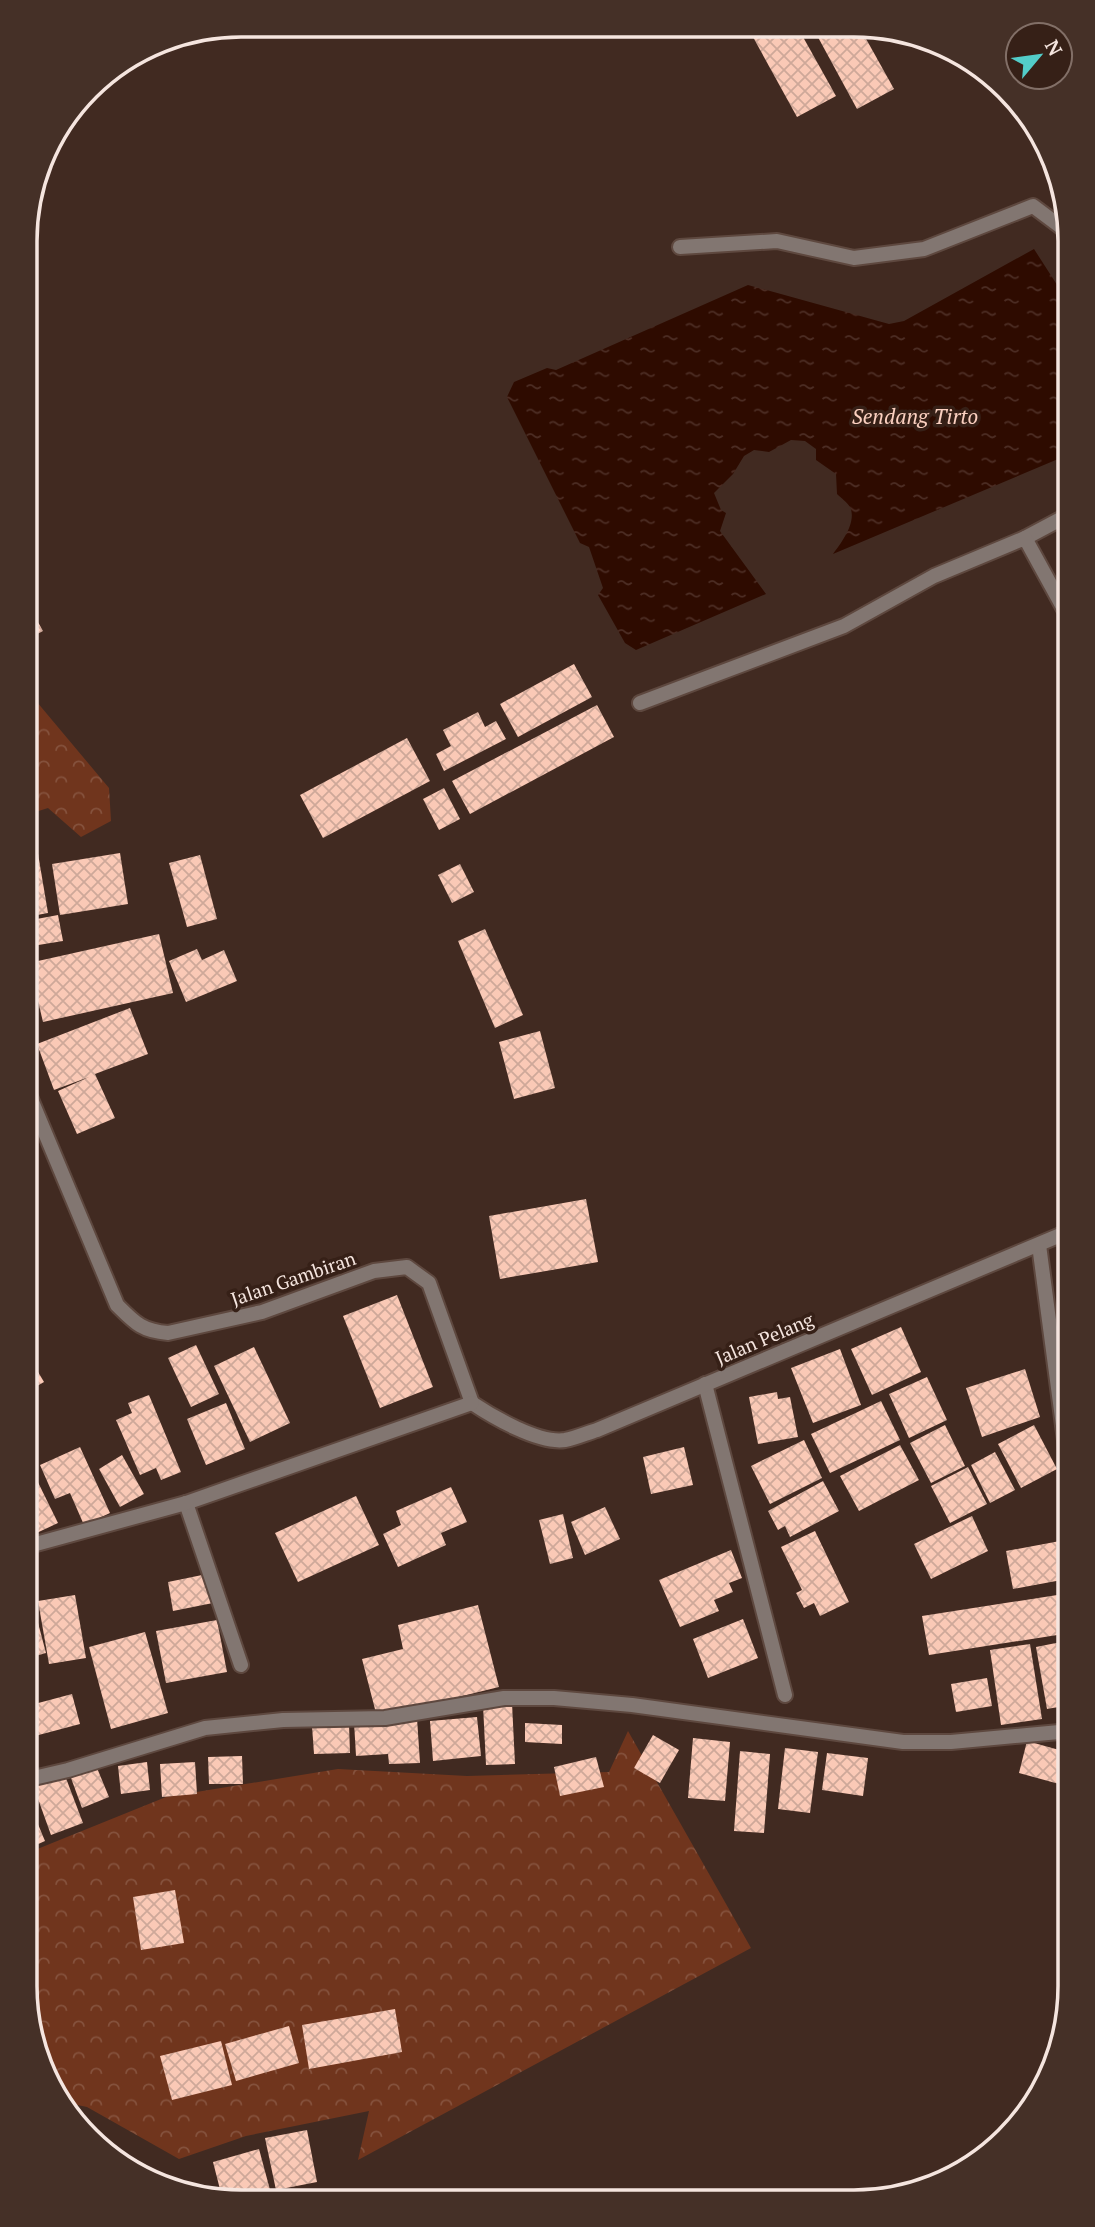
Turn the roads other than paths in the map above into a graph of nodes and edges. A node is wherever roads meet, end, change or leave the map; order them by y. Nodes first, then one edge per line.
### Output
1 (1057, 224) edge
2 (680, 247) dead end
3 (1058, 520) edge
4 (1025, 538) junction
5 (1058, 598) edge
6 (640, 703) dead end
7 (37, 1114) edge
8 (1058, 1236) edge
9 (1039, 1245) junction
10 (705, 1384) junction
11 (1058, 1388) edge
12 (472, 1403) junction
13 (186, 1503) junction
14 (37, 1544) edge
15 (241, 1665) dead end
16 (785, 1695) dead end
17 (1058, 1732) edge
18 (37, 1777) edge

1 - 2 street
3 - 4 street
4 - 5 street
4 - 6 street
7 - 12 street, Jalan Gambiran
8 - 9 street, Jalan Pelang
9 - 10 street, Jalan Pelang
9 - 11 street
10 - 12 street, Jalan Pelang
10 - 16 street
12 - 13 street
13 - 14 street
13 - 15 street
17 - 18 street

